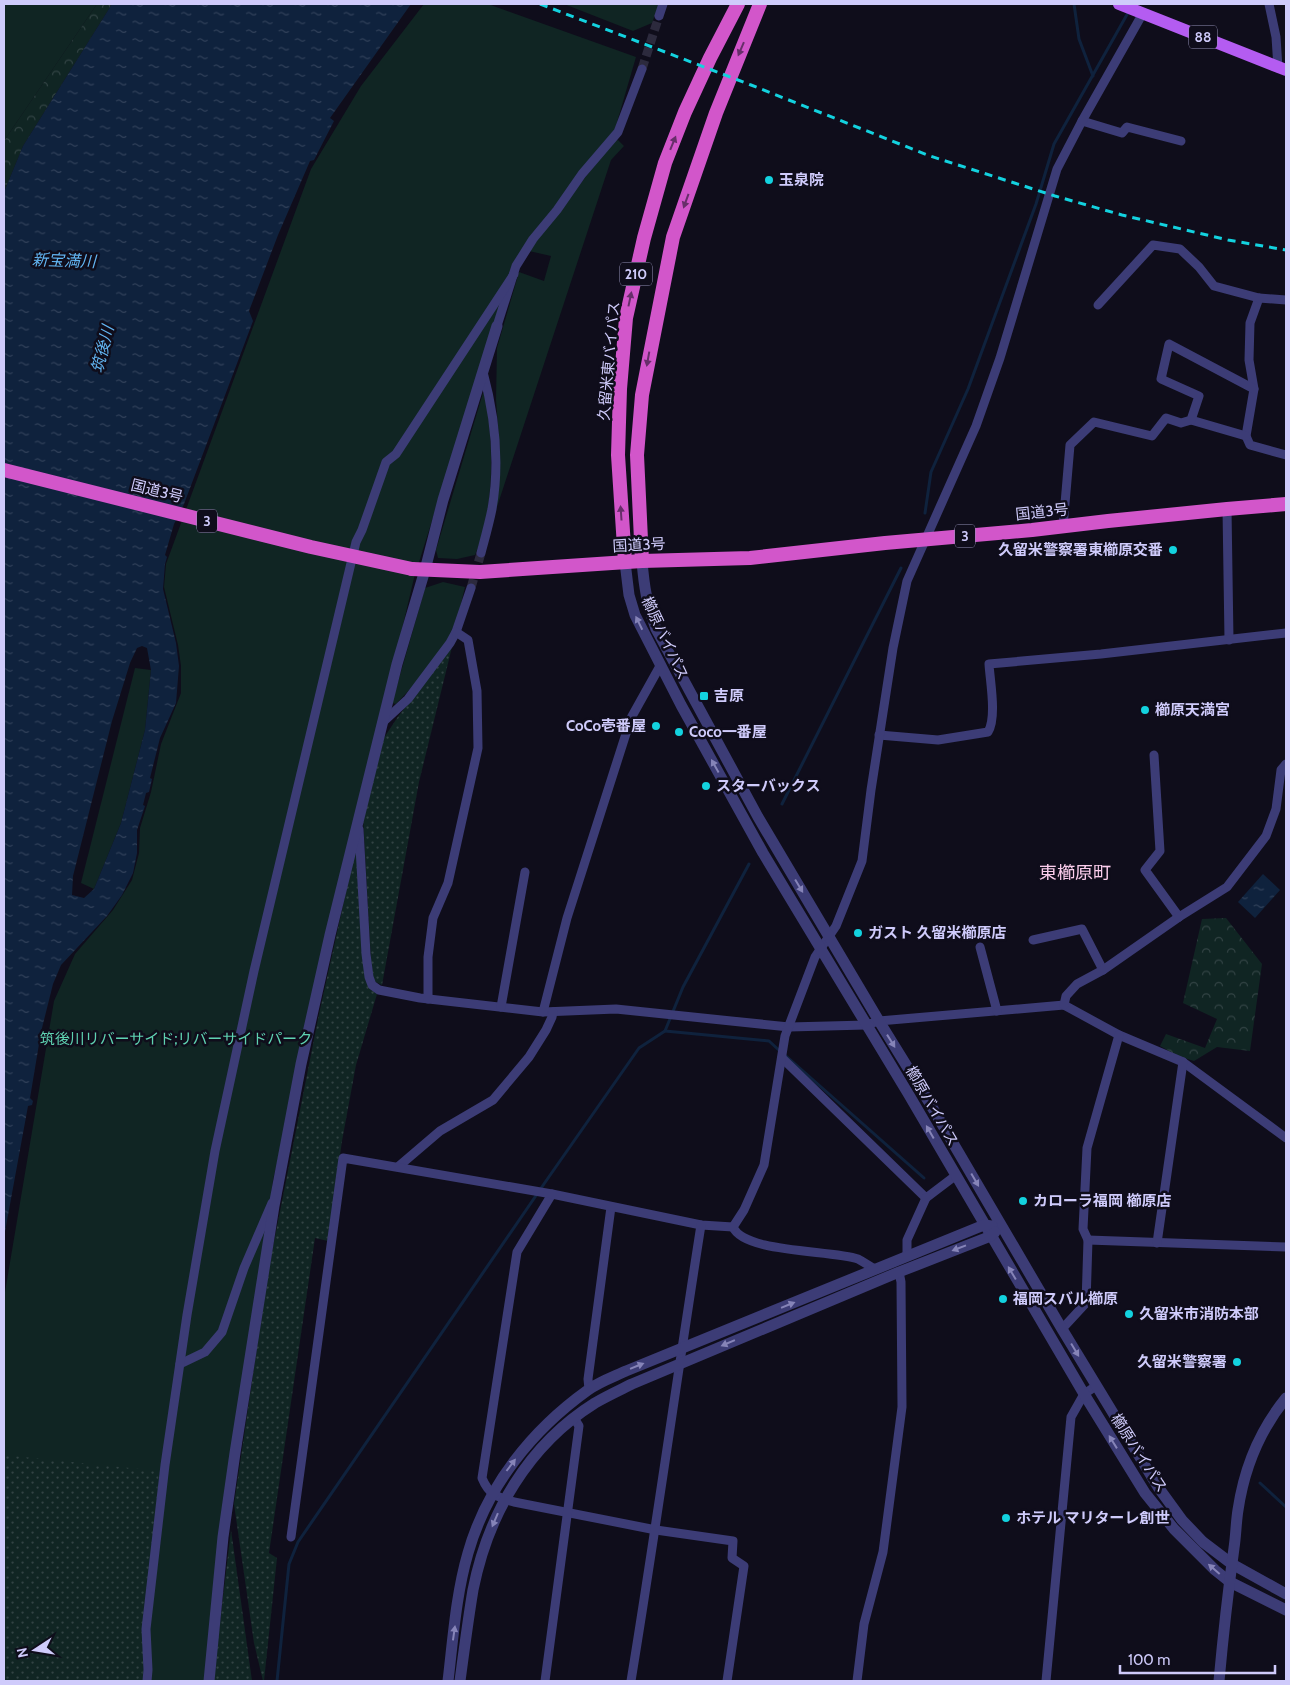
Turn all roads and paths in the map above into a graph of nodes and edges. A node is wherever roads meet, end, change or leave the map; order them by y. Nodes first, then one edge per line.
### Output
1 (663, 4) edge
2 (738, 4) edge
3 (760, 4) edge
4 (1119, 4) edge
5 (1269, 4) edge
6 (1143, 13) junction
7 (659, 16) tunnel mouth
8 (642, 68) tunnel mouth
9 (1282, 69) edge
10 (1082, 121) junction
11 (1181, 141) dead end
12 (514, 274) junction
13 (1259, 298) junction
14 (1286, 300) edge
15 (1098, 305) dead end
16 (497, 326) joint
17 (483, 372) junction
18 (1254, 389) junction
19 (1191, 420) junction
20 (1246, 436) junction
21 (1286, 454) edge
22 (4, 470) edge
23 (1286, 504) edge
24 (1227, 508) junction
25 (1064, 526) junction
26 (926, 540) junction
27 (481, 553) tunnel mouth
28 (642, 561) junction
29 (624, 562) junction
30 (418, 570) junction
31 (471, 588) tunnel mouth
32 (456, 632) junction
33 (1286, 633) edge
34 (1229, 640) junction
35 (660, 666) junction
36 (382, 723) junction
37 (879, 735) junction
38 (1154, 755) dead end
39 (1286, 764) edge
40 (358, 819) junction
41 (526, 872) dead end
42 (1179, 917) junction
43 (829, 937) junction
44 (1033, 940) dead end
45 (980, 947) dead end
46 (821, 949) junction
47 (1103, 970) junction
48 (428, 998) junction
49 (1064, 1005) junction
50 (500, 1007) junction
51 (997, 1011) junction
52 (543, 1012) junction
53 (553, 1012) junction
54 (879, 1021) junction
55 (866, 1025) junction
56 (789, 1027) junction
57 (1119, 1035) junction
58 (782, 1057) junction
59 (1182, 1062) junction
60 (1286, 1138) edge
61 (399, 1166) junction
62 (955, 1176) junction
63 (277, 1191) junction
64 (548, 1193) junction
65 (926, 1198) junction
66 (611, 1207) junction
67 (701, 1225) junction
68 (984, 1225) junction
69 (1002, 1226) junction
70 (733, 1227) junction
71 (990, 1236) junction
72 (1088, 1240) junction
73 (1157, 1243) junction
74 (1286, 1247) edge
75 (907, 1256) junction
76 (875, 1269) junction
77 (899, 1272) junction
78 (1062, 1329) junction
79 (683, 1348) junction
80 (680, 1363) junction
81 (180, 1364) junction
82 (1096, 1386) junction
83 (590, 1389) junction
84 (1084, 1394) junction
85 (1286, 1398) edge
86 (574, 1418) junction
87 (492, 1494) junction
88 (504, 1499) junction
89 (568, 1512) junction
90 (656, 1530) junction
91 (291, 1537) dead end
92 (1232, 1564) junction
93 (1230, 1582) junction
94 (1286, 1594) edge
95 (1286, 1610) edge
96 (147, 1681) edge
97 (208, 1681) edge
98 (448, 1681) edge
99 (460, 1681) edge
100 (545, 1681) edge
101 (631, 1681) edge
102 (727, 1681) edge
103 (857, 1681) edge
104 (1046, 1681) edge
105 (1219, 1681) edge

1 - 7 street
29 -> 2 highway, 久留米東バイパス / 210
3 -> 28 highway, 210
4 - 6 main road, 88
5 - 9 street
6 - 9 main road, 88
6 - 10 street
8 - 12 street
10 - 11 street
10 - 26 street
12 - 16 street
12 - 81 street
13 - 14 street
13 - 15 street
13 - 18 street
16 - 17 street
17 - 27 street
17 - 30 street
18 - 19 street
18 - 20 street
19 - 20 street
19 - 25 street
20 - 21 street
22 - 30 highway, 国道3号 / 3, bridge
23 - 24 highway, 国道3号 / 3
24 - 25 highway, 国道3号 / 3
24 - 34 street
25 - 26 highway, 国道3号 / 3
26 - 28 highway, 国道3号 / 3
26 - 37 street
28 - 29 highway, 国道3号 / 3
28 -> 43 street, 櫛原バイパス
29 - 30 highway, 国道3号 / 3
35 -> 29 street, 櫛原バイパス
30 - 36 street
31 - 32 street
32 - 36 street
32 - 48 street
33 - 34 street
34 - 37 street
46 -> 35 street, 櫛原バイパス
35 - 52 street
36 - 40 street
37 - 43 street
38 - 42 street
39 - 42 street
40 - 48 street
40 - 63 street
41 - 50 street
42 - 47 street
43 - 46 street
43 - 54 street, 櫛原バイパス
44 - 47 street
45 - 51 street
46 - 55 street, 櫛原バイパス
46 - 56 street
47 - 49 street
48 - 50 street
49 - 51 street
49 - 57 street
50 - 52 street
51 - 54 street
52 - 53 street
53 - 56 street
53 - 61 street
54 - 55 street
54 -> 69 street, 櫛原バイパス
55 - 56 street
62 -> 55 street, 櫛原バイパス
56 - 58 street
57 - 59 street
57 - 72 street
58 - 65 street
58 - 70 street
59 - 60 street
59 - 73 street
61 - 64 street
61 - 91 street
62 - 65 street
62 - 68 street, 櫛原バイパス
63 - 81 street
63 - 97 street
64 - 66 street
64 - 87 street
65 - 75 street
66 - 67 street
66 - 83 street
67 - 70 street
67 - 79 street
68 - 69 street
68 - 71 street, 櫛原バイパス
68 - 75 street
69 - 71 street
69 - 78 street, 櫛原バイパス
70 - 76 street
71 -> 77 street
84 -> 71 street, 櫛原バイパス
72 - 73 street
72 - 78 street
73 - 74 street
75 - 76 street
79 -> 76 street
77 -> 80 street
77 - 103 street
78 -> 82 street, 櫛原バイパス
79 - 80 street
83 -> 79 street
80 - 86 street
80 - 90 street
81 - 96 street
82 - 84 street
82 - 92 street, 櫛原バイパス
87 -> 83 street
93 -> 84 street, 櫛原バイパス
84 - 104 street
85 - 92 street
86 - 88 street
86 - 89 street
87 - 88 street
98 -> 87 street
88 - 89 street
88 -> 99 street
89 - 90 street
89 - 100 street
90 - 101 street
90 - 102 street
92 - 93 street
92 - 94 street, 櫛原バイパス
93 - 95 street, 櫛原バイパス
93 - 105 street

